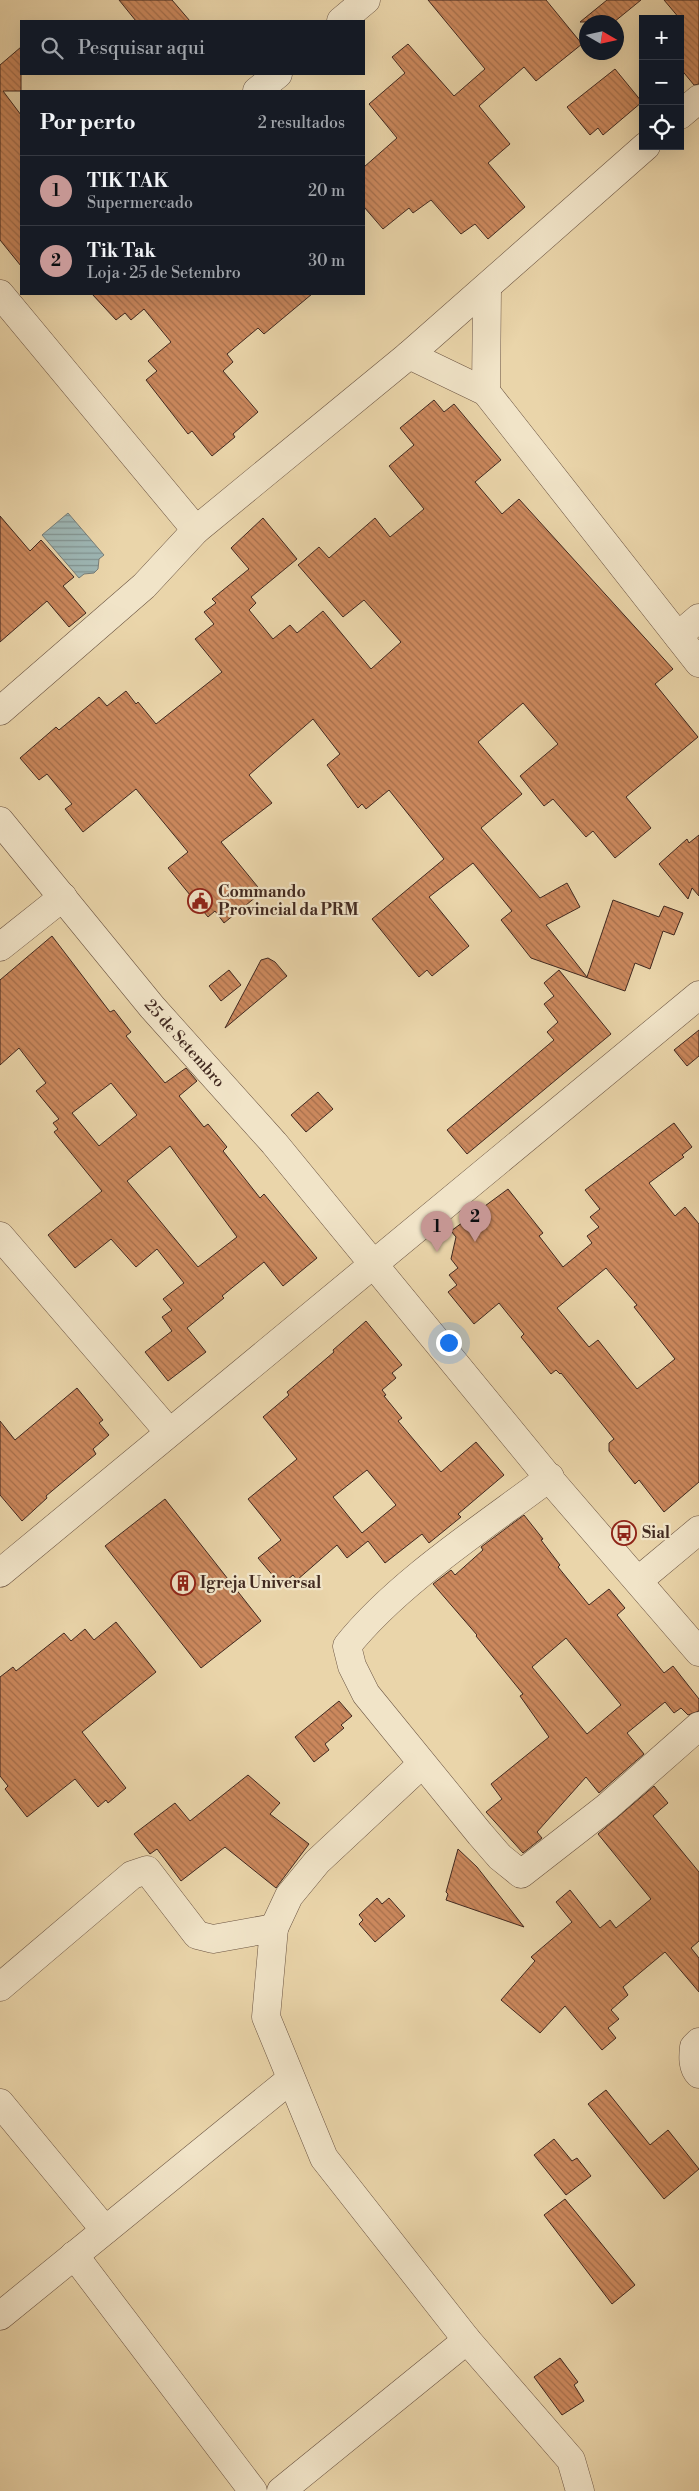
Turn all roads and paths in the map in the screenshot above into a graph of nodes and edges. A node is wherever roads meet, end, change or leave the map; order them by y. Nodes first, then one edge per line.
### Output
1 (366, 0) edge
2 (341, 20) edge
3 (277, 75) edge
4 (258, 90) edge
5 (699, 99) edge
6 (684, 112) edge
7 (642, 150) edge
8 (487, 288) junction
9 (9, 295) edge
10 (409, 355) junction
11 (486, 392) junction
12 (196, 530) junction
13 (699, 618) edge
14 (678, 636) junction
15 (699, 663) edge
16 (0, 711) edge
17 (0, 821) edge
18 (63, 897) junction
19 (0, 947) edge
20 (699, 995) edge
21 (0, 1236) edge
22 (373, 1262) junction
23 (169, 1432) junction
24 (550, 1477) junction
25 (699, 1530) edge
26 (0, 1573) edge
27 (639, 1580) junction
28 (699, 1652) edge
29 (699, 1726) edge
30 (421, 1765) junction
31 (274, 1928) junction
32 (0, 1987) edge
33 (699, 2042) edge
34 (699, 2074) edge
35 (291, 2079) junction
36 (0, 2103) edge
37 (106, 2230) junction
38 (74, 2255) junction
39 (0, 2316) edge
40 (467, 2340) junction
41 (578, 2490) edge
42 (253, 2491) edge
43 (281, 2491) edge

1 - 2 street
3 - 4 street
5 - 6 street
7 - 8 street
8 - 10 street
8 - 11 street
9 - 12 street
10 - 11 street
10 - 12 street
11 - 14 street
12 - 16 street
13 - 14 street
14 - 15 street
17 - 18 street, 25 de Setembro
18 - 19 street
18 - 22 street, 25 de Setembro
20 - 22 street
21 - 23 street
22 - 23 street
22 - 24 street, 25 de Setembro
23 - 26 street
24 - 27 street, 25 de Setembro
24 - 30 street
25 - 27 street
27 - 28 street, 25 de Setembro
29 - 30 street
30 - 31 street
31 - 32 street
31 - 35 street
33 - 34 street
35 - 37 street
35 - 40 street
36 - 37 street
37 - 38 street
38 - 39 street
38 - 42 street
40 - 41 street
40 - 43 street

